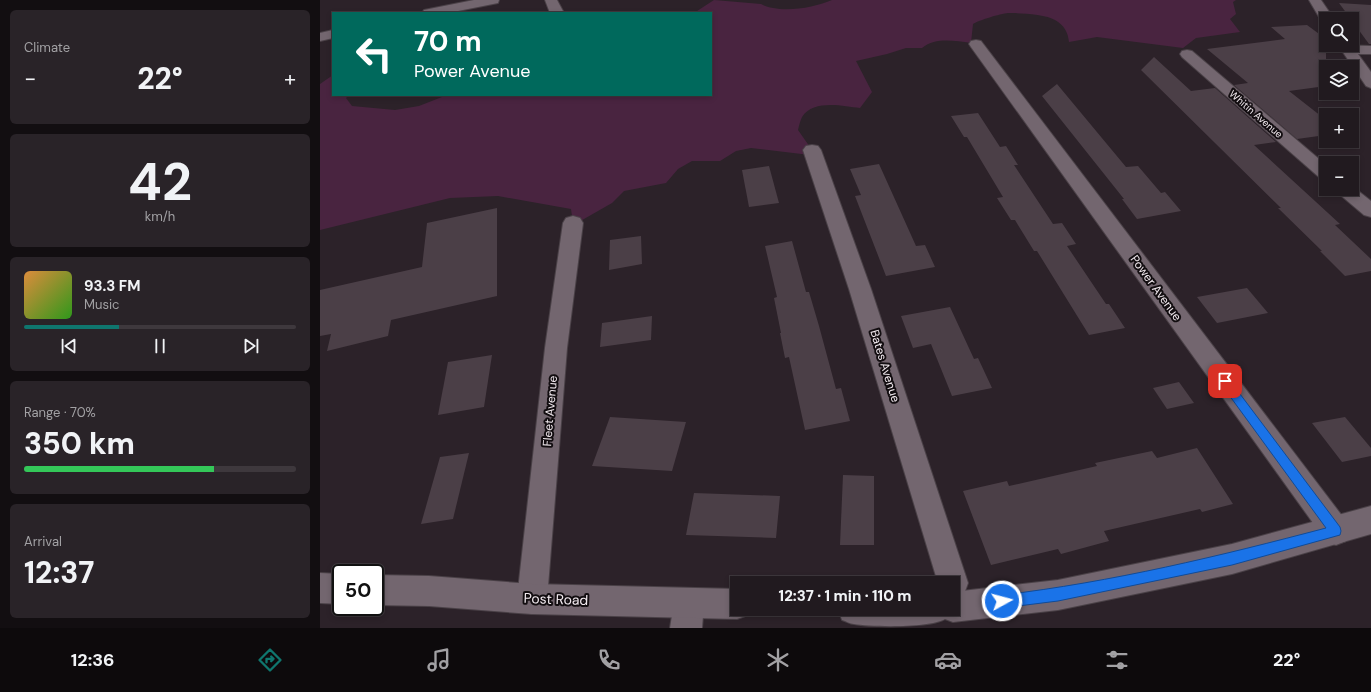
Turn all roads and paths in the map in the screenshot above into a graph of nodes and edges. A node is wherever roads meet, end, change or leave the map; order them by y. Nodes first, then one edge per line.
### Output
1 (493, 0) edge
2 (551, 0) edge
3 (1315, 0) edge
4 (434, 12) edge
5 (557, 12) edge
6 (1323, 12) edge
7 (332, 34) edge
8 (320, 37) edge
9 (976, 44) dead end
10 (1359, 49) edge
11 (1371, 50) edge
12 (1349, 52) edge
13 (1187, 54) dead end
14 (1371, 84) edge
15 (812, 150) dead end
16 (1319, 168) edge
17 (1353, 196) edge
18 (1371, 211) edge
19 (573, 223) dead end
20 (1371, 520) edge
21 (1336, 531) junction
22 (945, 576) edge
23 (320, 588) edge
24 (332, 589) edge
25 (384, 590) edge
26 (960, 598) edge
27 (532, 599) junction
28 (730, 606) edge
29 (688, 615) edge

1 - 4 street
2 - 5 street
3 - 6 street
7 - 8 street
9 - 21 street, Power Avenue
10 - 11 street
12 - 14 street
13 - 16 street, Whitin Avenue
15 - 22 street, Bates Avenue
17 - 18 street
19 - 27 street, Fleet Avenue
20 - 21 street
21 - 26 street
23 - 24 street
25 - 27 street, Post Road
27 - 29 street, Post Road
28 - 29 street, Post Road

